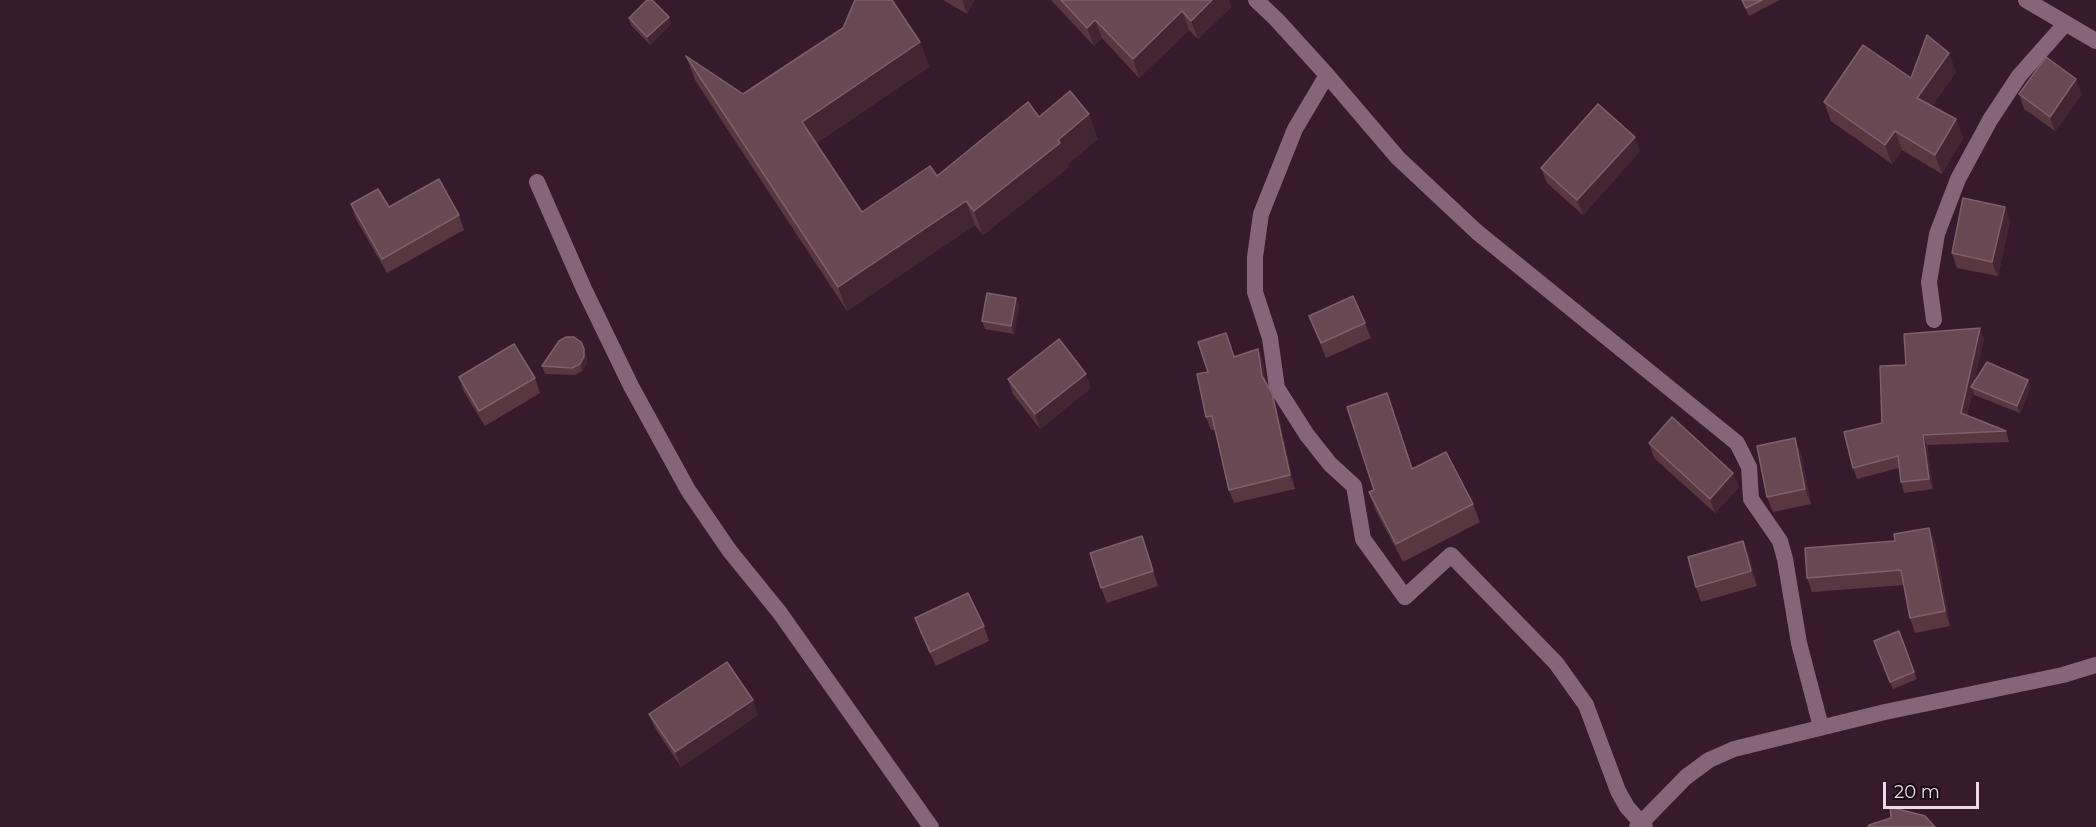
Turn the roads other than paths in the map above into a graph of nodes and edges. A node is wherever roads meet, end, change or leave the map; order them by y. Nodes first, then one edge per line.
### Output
1 (1256, 0) edge
2 (2026, 0) edge
3 (2065, 24) junction
4 (2096, 41) edge
5 (1327, 75) junction
6 (537, 182) dead end
7 (1934, 320) dead end
8 (2096, 665) edge
9 (1821, 727) junction
10 (1641, 826) edge
11 (931, 827) edge

1 - 5 street
2 - 3 street
3 - 4 street
3 - 7 street
5 - 9 street
5 - 10 street
6 - 11 street
8 - 9 street
9 - 10 street

